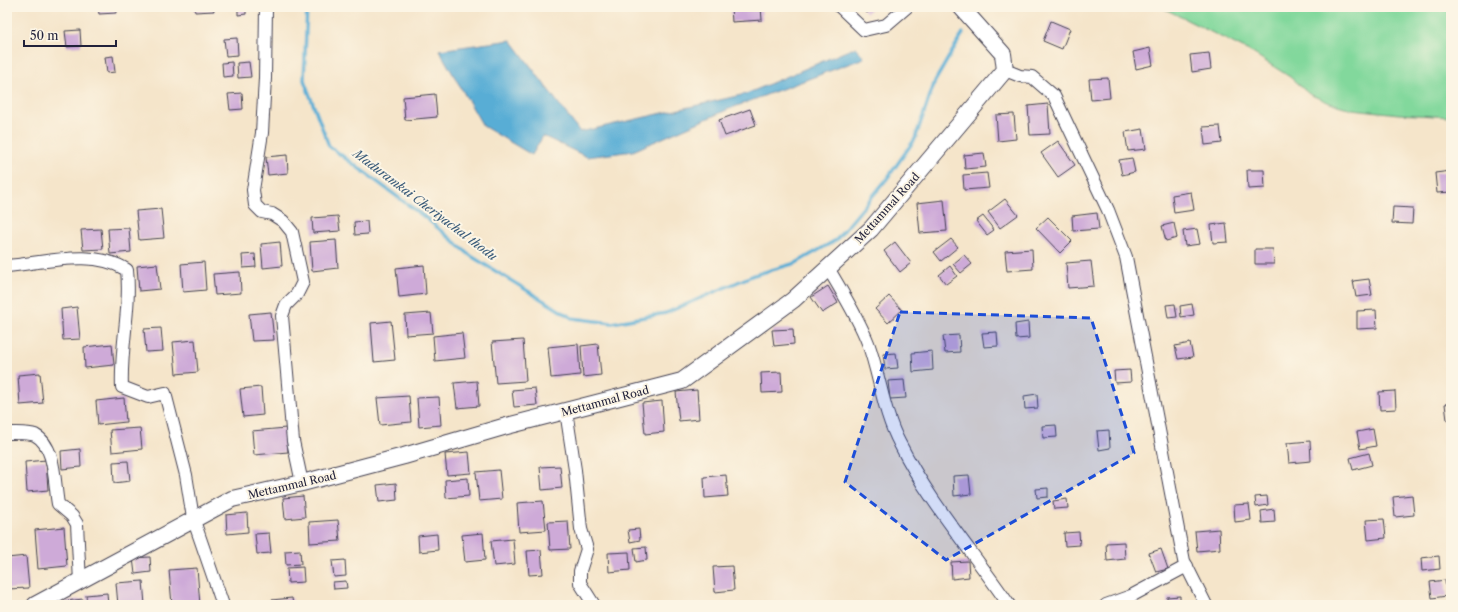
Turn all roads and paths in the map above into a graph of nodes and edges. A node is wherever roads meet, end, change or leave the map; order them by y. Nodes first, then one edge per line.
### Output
1 (266, 7) edge
2 (840, 7) edge
3 (907, 7) edge
4 (962, 8) edge
5 (1005, 70) junction
6 (7, 266) edge
7 (828, 268) junction
8 (566, 411) junction
9 (7, 433) edge
10 (302, 483) junction
11 (193, 518) junction
12 (1187, 566) junction
13 (80, 582) junction
14 (35, 605) edge
15 (223, 605) edge
16 (594, 605) edge
17 (1009, 605) edge
18 (1106, 605) edge
19 (1206, 605) edge

1 - 10 street
2 - 3 street
4 - 5 main road
5 - 7 main road, Mettammal Road
5 - 12 street
6 - 11 street
7 - 8 main road, Mettammal Road
7 - 17 street
8 - 10 main road, Mettammal Road
8 - 16 street
9 - 13 street
10 - 11 main road, Mettammal Road
11 - 13 main road, Mettammal Road
11 - 15 street
12 - 18 street
12 - 19 street
13 - 14 main road, Mettammal Road

